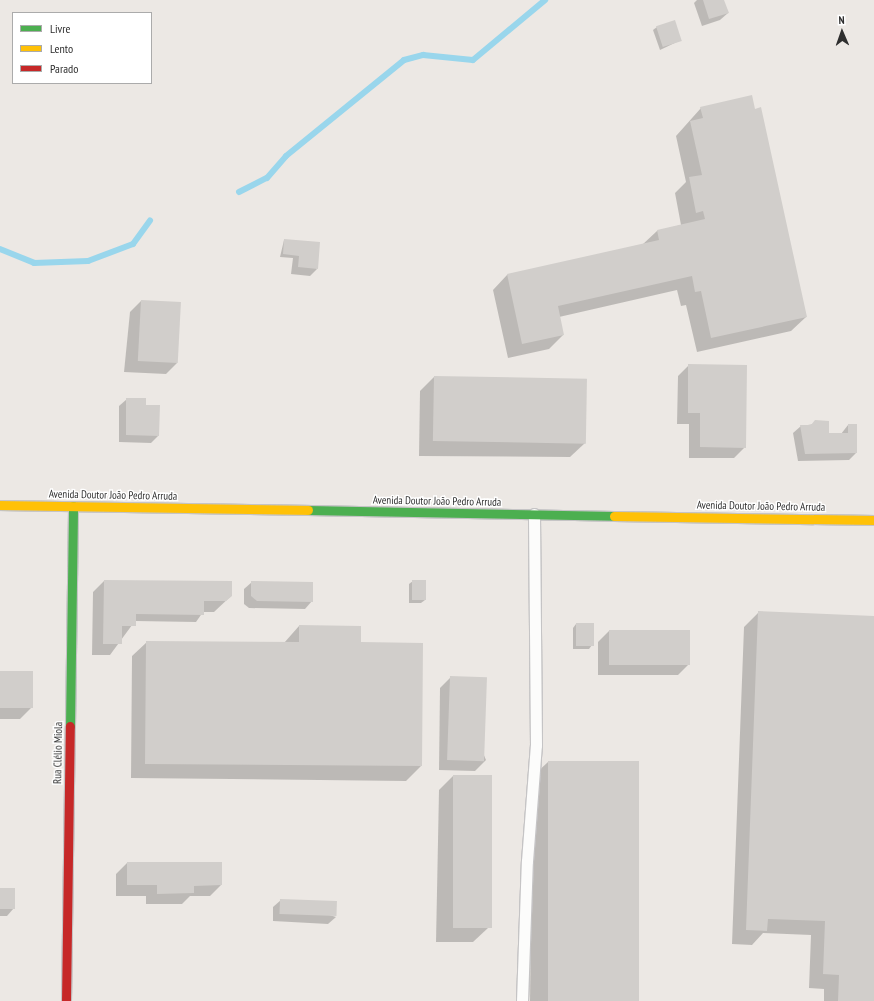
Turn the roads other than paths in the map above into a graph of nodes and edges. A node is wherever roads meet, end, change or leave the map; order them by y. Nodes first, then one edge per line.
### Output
1 (0, 505) edge
2 (73, 506) junction
3 (534, 514) junction
4 (874, 520) edge
5 (66, 1001) edge
6 (522, 1001) edge

1 - 2 main road, Avenida Doutor João Pedro Arruda
2 - 3 main road, Avenida Doutor João Pedro Arruda
2 - 5 main road, Rua Clélio Miola
3 - 4 main road, Avenida Doutor João Pedro Arruda
3 - 6 lane

